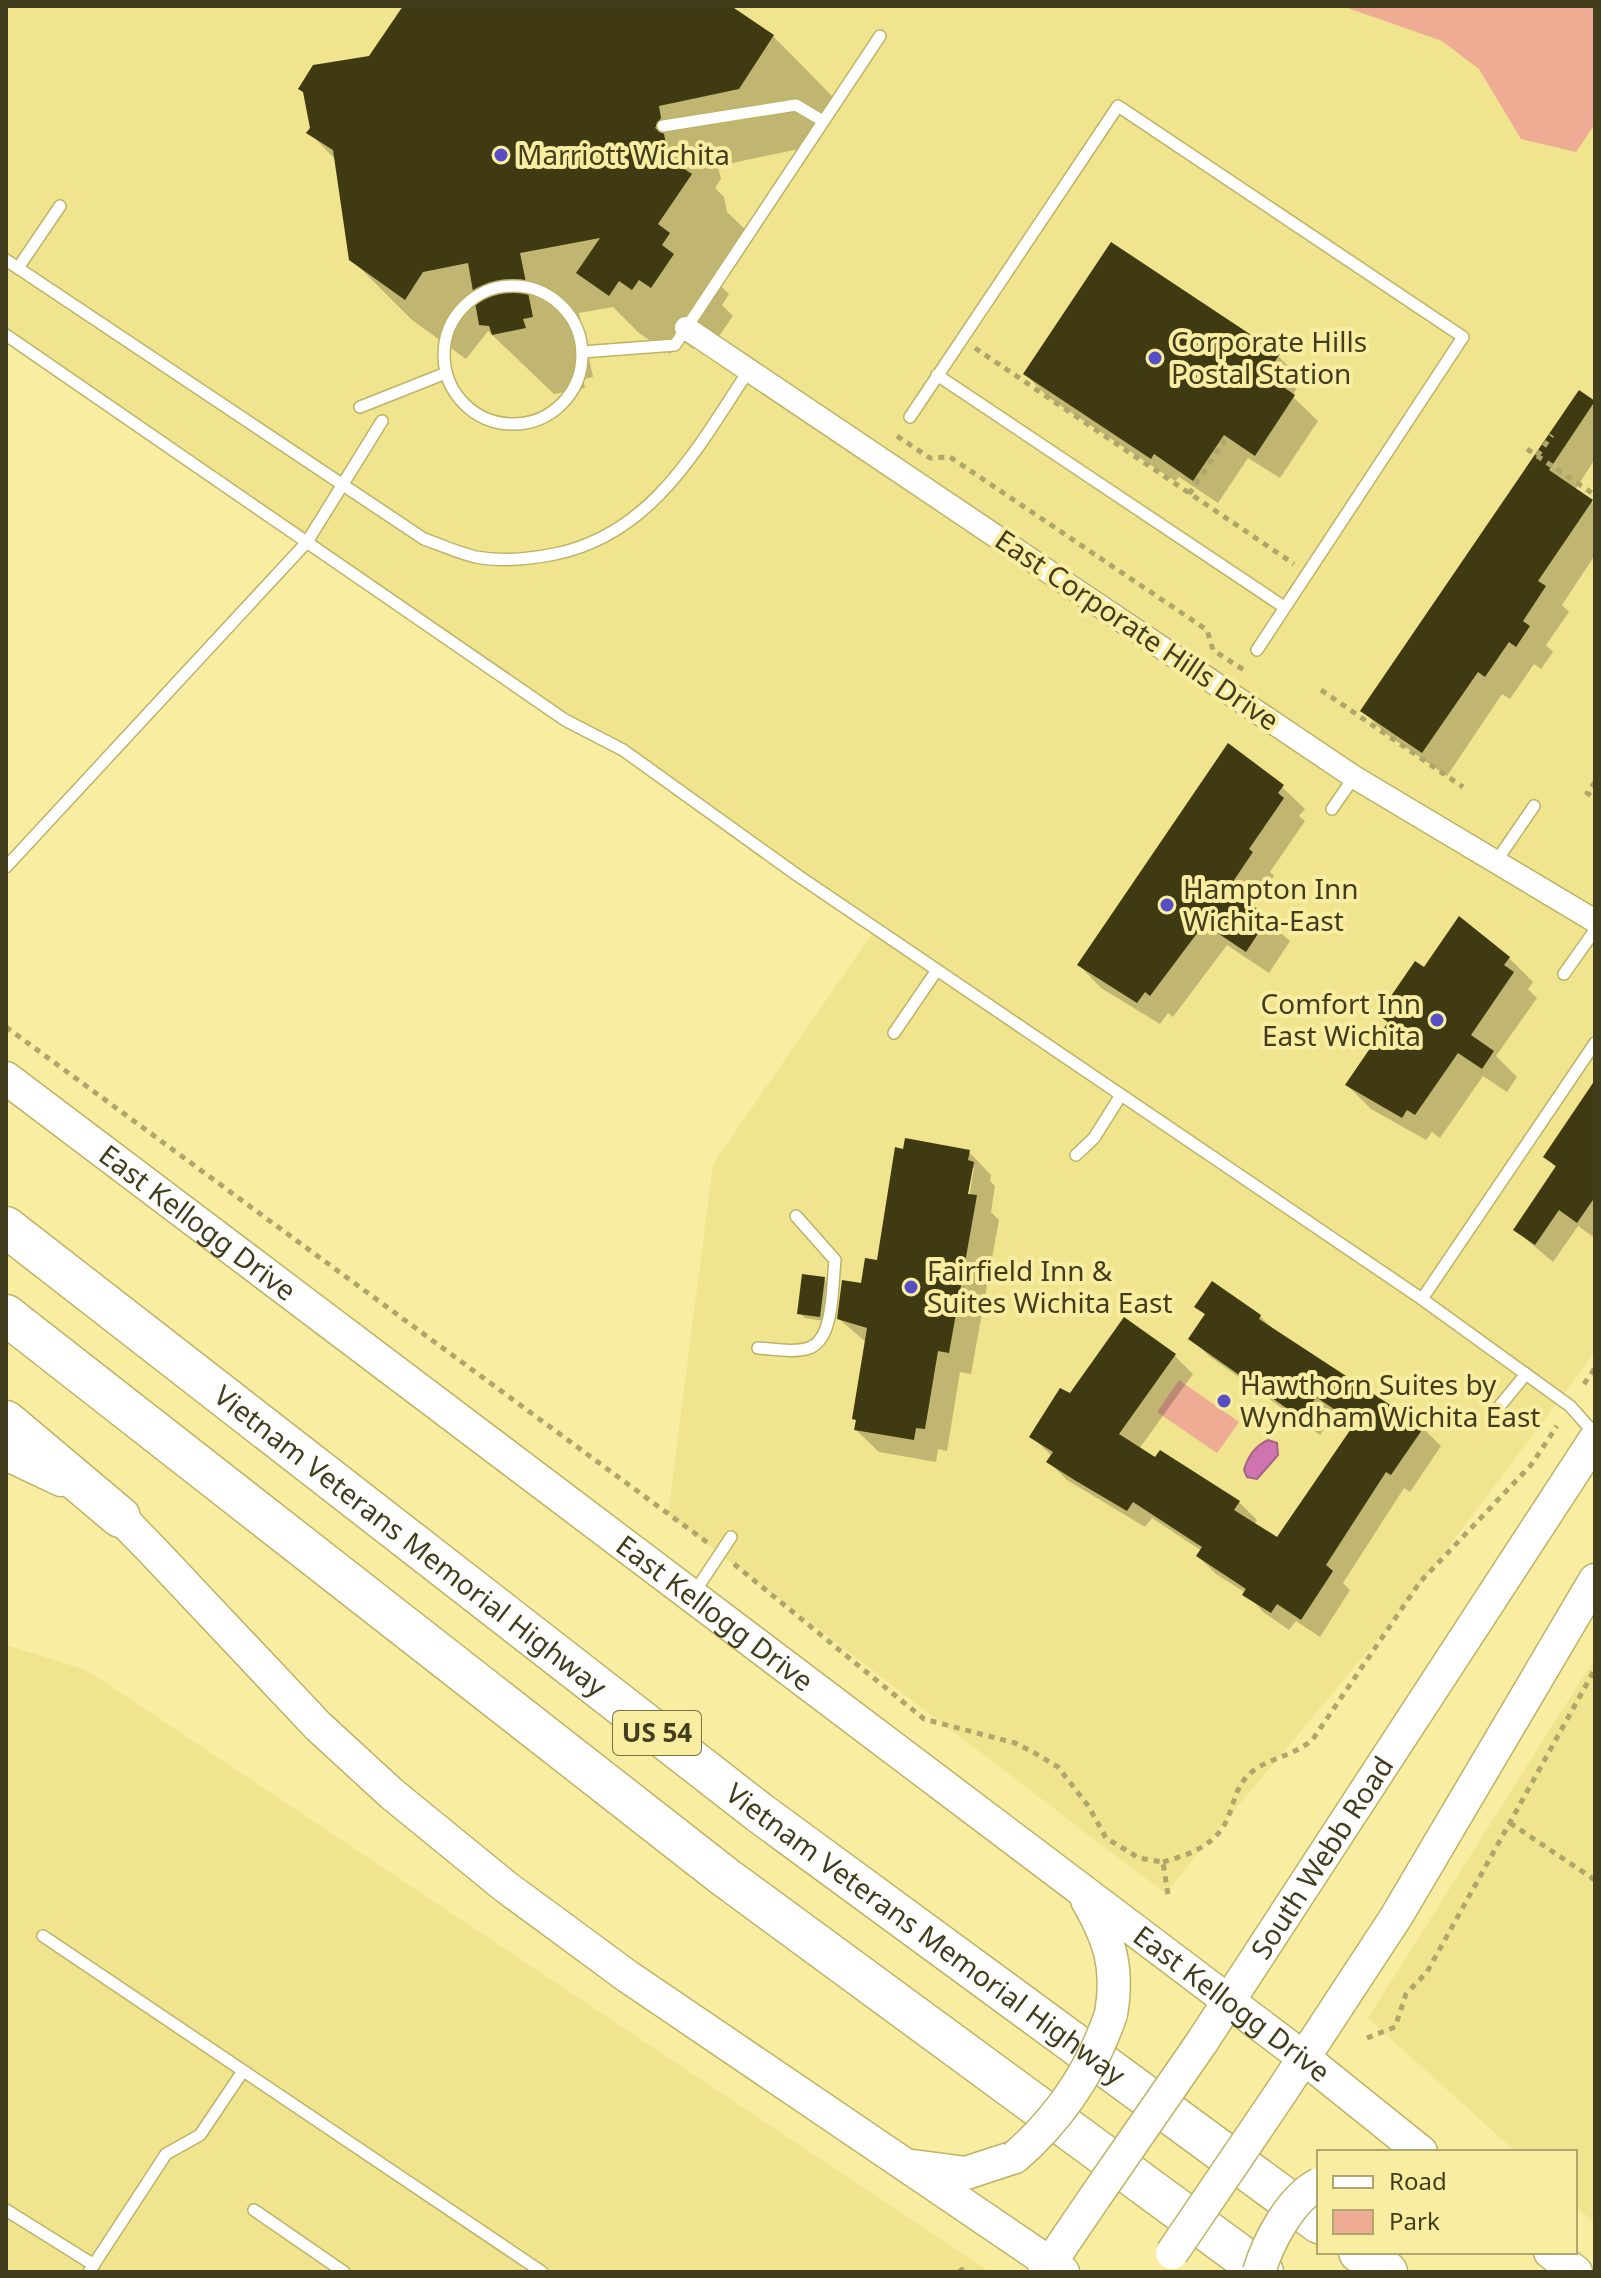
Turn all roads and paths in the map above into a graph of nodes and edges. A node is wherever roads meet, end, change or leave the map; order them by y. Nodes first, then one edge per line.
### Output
1 (880, 36) dead end
2 (823, 121) junction
3 (663, 126) dead end
4 (60, 206) dead end
5 (6, 260) edge
6 (18, 268) junction
7 (686, 328) junction
8 (6, 335) edge
9 (961, 338) junction
10 (582, 352) junction
11 (749, 370) junction
12 (446, 373) junction
13 (937, 375) junction
14 (360, 407) dead end
15 (910, 417) dead end
16 (382, 421) dead end
17 (1552, 435) dead end
18 (897, 436) dead end
19 (1225, 440) dead end
20 (1527, 449) dead end
21 (1537, 456) junction
22 (342, 484) junction
23 (1189, 494) junction
24 (1595, 495) edge
25 (307, 542) junction
26 (1306, 572) junction
27 (1284, 607) junction
28 (1257, 650) dead end
29 (1247, 672) dead end
30 (1321, 690) dead end
31 (1354, 777) junction
32 (1595, 782) edge
33 (1463, 787) dead end
34 (1595, 798) edge
35 (1534, 806) dead end
36 (1332, 809) dead end
37 (1495, 863) junction
38 (6, 867) edge
39 (1595, 921) edge
40 (1595, 930) edge
41 (937, 970) junction
42 (1564, 974) dead end
43 (6, 1027) edge
44 (894, 1033) dead end
45 (1595, 1043) edge
46 (6, 1078) edge
47 (1121, 1095) junction
48 (1076, 1155) dead end
49 (796, 1216) dead end
50 (6, 1227) edge
51 (1422, 1299) junction
52 (6, 1315) edge
53 (758, 1348) dead end
54 (1595, 1368) edge
55 (1526, 1374) junction
56 (1584, 1384) dead end
57 (1493, 1414) dead end
58 (6, 1421) edge
59 (1557, 1426) dead end
60 (1595, 1436) edge
61 (6, 1454) edge
62 (120, 1517) junction
63 (731, 1537) dead end
64 (720, 1553) junction
65 (1595, 1580) edge
66 (692, 1597) junction
67 (1595, 1669) edge
68 (1510, 1823) junction
69 (1163, 1862) junction
70 (1595, 1880) edge
71 (1083, 1892) junction
72 (1168, 1895) dead end
73 (43, 1936) dead end
74 (1228, 2002) junction
75 (1367, 2038) dead end
76 (1304, 2058) junction
77 (243, 2071) junction
78 (1419, 2150) edge
79 (902, 2163) junction
80 (1317, 2186) edge
81 (6, 2210) edge
82 (254, 2210) dead end
83 (1317, 2222) edge
84 (1362, 2254) edge
85 (1553, 2254) edge
86 (1166, 2263) edge
87 (92, 2269) edge
88 (1052, 2269) edge
89 (344, 2272) edge
90 (542, 2272) edge
91 (1261, 2272) edge
92 (1387, 2272) edge
93 (1576, 2272) edge

1 - 2 lane
2 - 3 lane
2 - 7 lane
4 - 6 lane
5 - 6 lane
6 - 22 lane
7 - 10 lane
7 - 11 street, East Corporate Hills Drive
8 - 25 lane
9 - 13 lane
9 - 23 path
9 - 26 lane
10 - 12 lane
10 - 12 lane
11 - 22 lane
11 - 31 street, East Corporate Hills Drive
12 - 14 lane
13 - 15 lane
13 - 27 lane
16 - 22 lane
17 - 21 path
18 - 29 path
19 - 23 path
20 - 21 path
21 - 24 path
22 - 25 lane
23 - 26 path
25 - 38 lane
25 - 41 lane
26 - 27 lane
27 - 28 lane
30 - 33 path
31 - 36 lane
31 - 37 street, East Corporate Hills Drive
32 - 34 path
35 - 37 lane
37 - 39 street, East Corporate Hills Drive
40 - 42 lane
41 - 44 lane
41 - 47 lane
43 - 64 path
45 - 51 lane
46 - 66 main road, East Kellogg Drive
47 - 48 lane
47 - 51 lane
49 - 53 lane
50 - 83 highway, Vietnam Veterans Memorial Highway / US 54
51 - 55 lane
52 - 91 highway, US 54
54 - 56 path
55 - 57 lane
55 - 60 lane
58 - 62 highway
59 - 69 path
60 - 74 main road, South Webb Road
61 - 62 main road
62 - 79 main road
63 - 64 lane
64 - 66 lane
64 - 69 path
65 - 76 main road
66 - 71 main road, East Kellogg Drive
67 - 68 path
68 - 70 path
68 - 75 path
69 - 72 path
71 - 74 main road, East Kellogg Drive
71 - 79 main road, bridge
73 - 77 lane
74 - 76 main road, East Kellogg Drive
74 - 88 main road, South Webb Road, bridge
76 - 78 main road, East Kellogg Drive
76 - 86 main road, bridge
77 - 87 lane
77 - 90 lane
79 - 88 main road
80 - 91 main road, bridge
81 - 87 lane
82 - 89 lane
84 - 92 highway
85 - 93 main road

